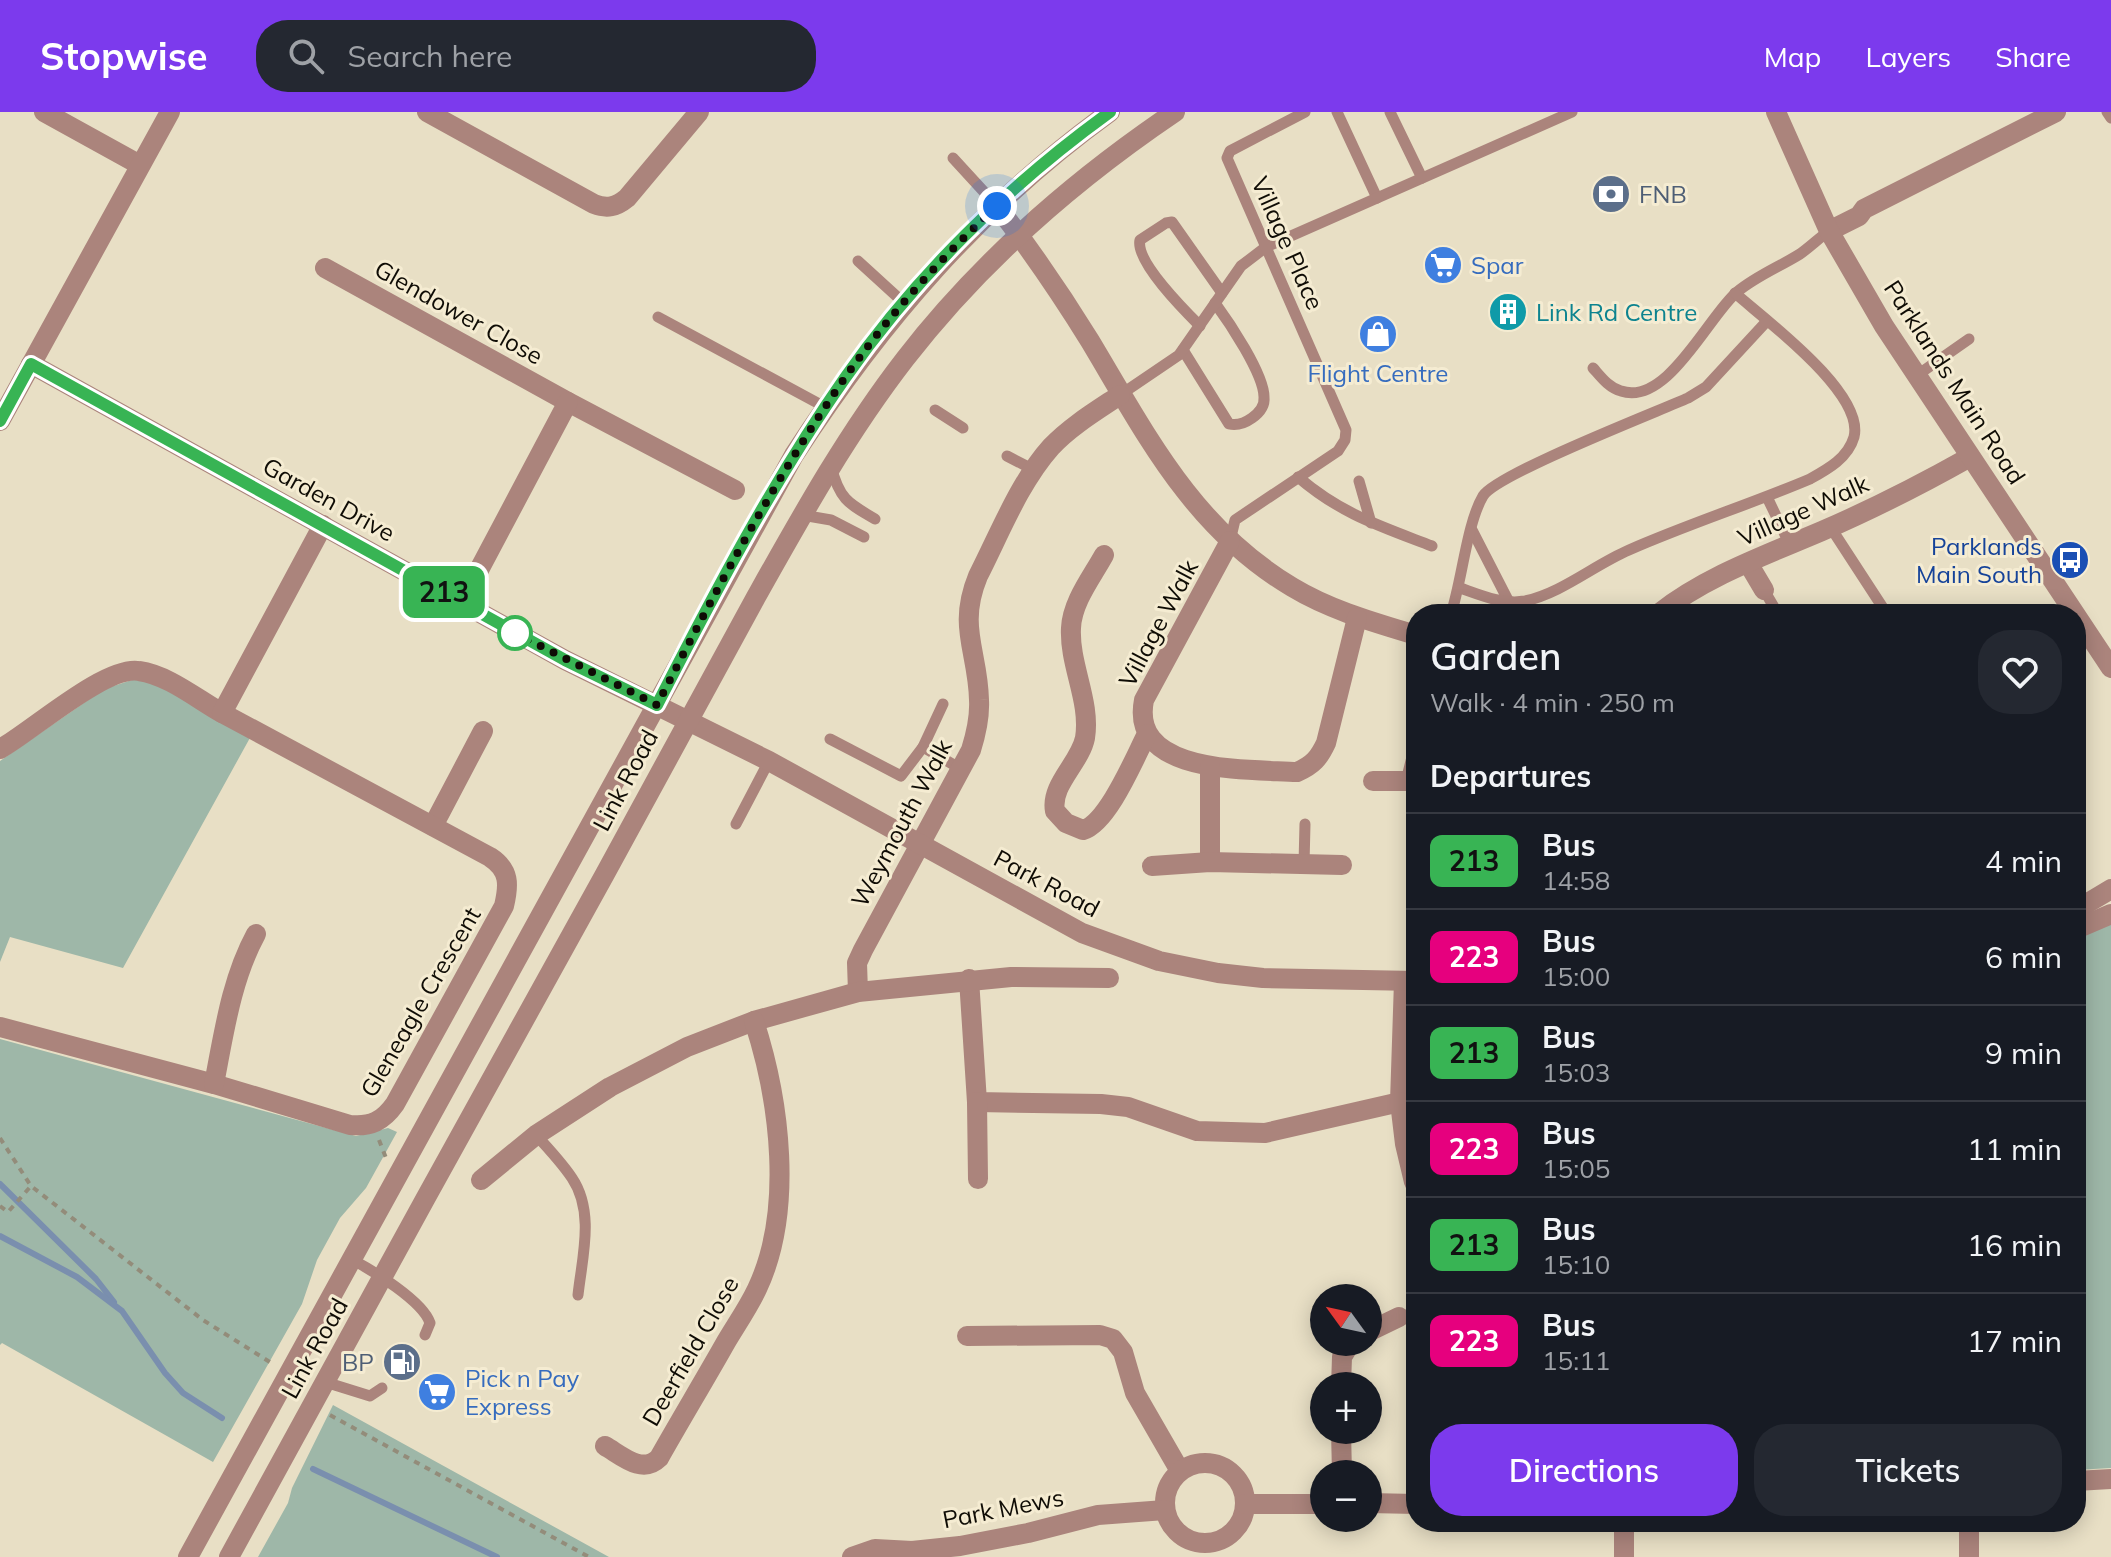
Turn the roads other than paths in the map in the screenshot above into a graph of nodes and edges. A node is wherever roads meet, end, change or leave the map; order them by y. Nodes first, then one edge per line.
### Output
1 (44, 112) edge
2 (170, 112) edge
3 (427, 112) edge
4 (699, 112) edge
5 (1110, 112) edge
6 (1175, 112) edge
7 (1305, 112) edge
8 (1337, 112) edge
9 (1390, 112) edge
10 (1572, 112) edge
11 (1776, 112) edge
12 (2056, 112) edge
13 (2107, 112) edge
14 (2111, 118) edge
15 (2028, 119) edge
16 (953, 158) dead end
17 (140, 165) junction
18 (1422, 178) junction
19 (1377, 198) junction
20 (997, 206) junction
21 (1829, 231) junction
22 (1019, 234) junction
23 (1266, 247) junction
24 (858, 261) dead end
25 (325, 268) dead end
26 (1735, 293) junction
27 (1218, 298) junction
28 (904, 303) junction
29 (658, 317) dead end
30 (1767, 321) junction
31 (1200, 326) junction
32 (1969, 339) dead end
33 (1183, 350) junction
34 (31, 364) junction
35 (1593, 368) dead end
36 (1916, 376) junction
37 (1120, 395) junction
38 (568, 402) junction
39 (825, 407) junction
40 (935, 410) dead end
41 (0, 421) edge
42 (963, 428) dead end
43 (1007, 456) dead end
44 (1970, 457) junction
45 (831, 465) junction
46 (1034, 470) junction
47 (1298, 477) junction
48 (1359, 481) dead end
49 (735, 490) dead end
50 (1767, 497) junction
51 (802, 515) junction
52 (875, 519) dead end
53 (1371, 523) junction
54 (323, 525) junction
55 (1831, 528) junction
56 (1472, 529) junction
57 (864, 537) dead end
58 (1230, 541) junction
59 (1790, 545) junction
60 (1432, 546) dead end
61 (1104, 555) dead end
62 (1748, 563) junction
63 (1460, 588) junction
64 (1764, 590) joint
65 (462, 602) junction
66 (1509, 602) junction
67 (1454, 604) edge
68 (1685, 604) edge
69 (1772, 604) edge
70 (1880, 604) edge
71 (2069, 604) edge
72 (1357, 618) junction
73 (2086, 630) edge
74 (1406, 632) edge
75 (2111, 668) edge
76 (943, 704) dead end
77 (657, 705) junction
78 (222, 713) junction
79 (687, 721) junction
80 (483, 731) dead end
81 (1147, 734) junction
82 (830, 739) dead end
83 (923, 747) junction
84 (0, 749) edge
85 (769, 761) junction
86 (1210, 767) junction
87 (961, 769) junction
88 (1373, 781) dead end
89 (1406, 781) edge
90 (736, 824) dead end
91 (1305, 824) dead end
92 (433, 826) junction
93 (921, 845) junction
94 (1210, 862) junction
95 (1304, 864) junction
96 (1342, 865) dead end
97 (1152, 866) dead end
98 (2111, 889) edge
99 (2086, 904) edge
100 (2111, 914) edge
101 (2086, 925) edge
102 (256, 934) dead end
103 (1109, 978) dead end
104 (969, 979) junction
105 (1406, 980) edge
106 (858, 992) junction
107 (754, 1021) junction
108 (0, 1027) edge
109 (1406, 1046) edge
110 (214, 1084) junction
111 (977, 1102) junction
112 (1400, 1102) junction
113 (536, 1135) junction
114 (1406, 1146) edge
115 (978, 1179) dead end
116 (481, 1180) dead end
117 (351, 1259) junction
118 (383, 1276) junction
119 (578, 1295) dead end
120 (1399, 1317) dead end
121 (1382, 1325) edge
122 (425, 1335) dead end
123 (967, 1336) dead end
124 (325, 1382) junction
125 (382, 1388) dead end
126 (605, 1446) dead end
127 (1180, 1471) junction
128 (2111, 1479) edge
129 (2086, 1480) edge
130 (1382, 1503) edge
131 (1245, 1504) junction
132 (1310, 1504) edge
133 (1406, 1504) edge
134 (1165, 1510) junction
135 (1624, 1532) edge
136 (1969, 1532) edge
137 (1189, 1549) edge
138 (188, 1557) edge
139 (229, 1557) edge
140 (852, 1557) edge
141 (1624, 1557) edge
142 (1969, 1557) edge

1 - 17 street
2 - 17 street
3 - 4 street
5 - 20 street, Link Road
6 - 22 street, Link Road
7 - 23 lane, Village Place
8 - 19 lane
9 - 18 lane
10 - 18 lane
11 - 21 street, Parklands Main Road
12 - 15 street
13 - 14 lane
15 - 21 street
16 - 20 lane
17 - 34 street
18 - 19 lane
19 - 23 lane
20 - 22 street
20 - 28 street, Link Road
21 - 26 lane
21 - 36 street, Parklands Main Road
22 - 37 street
22 - 45 street, Link Road
23 - 27 lane
23 - 47 lane, Village Place
24 - 28 lane
25 - 38 street, Glendower Close
26 - 30 lane
26 - 35 lane
27 - 31 lane
27 - 31 lane
27 - 33 lane
28 - 39 street, Link Road
29 - 39 lane
30 - 50 lane
30 - 56 lane
31 - 33 lane
32 - 36 lane
33 - 37 lane
34 - 41 street
34 - 54 street, Garden Drive
36 - 44 street, Parklands Main Road
37 - 46 street, Weymouth Walk
37 - 58 street
38 - 49 street, Glendower Close
38 - 65 street
39 - 77 street, Link Road
40 - 42 lane
43 - 46 lane
44 - 55 street, Village Walk
44 - 71 street, Parklands Main Road
45 - 51 street, Link Road
45 - 52 lane
46 - 87 street, Weymouth Walk
47 - 53 lane
47 - 58 lane
48 - 53 lane
50 - 59 lane
50 - 66 lane
51 - 57 lane
51 - 79 street, Link Road
53 - 60 lane
54 - 65 street, Garden Drive
54 - 78 street
55 - 59 street, Village Walk
55 - 70 lane
56 - 63 lane
56 - 66 lane
58 - 72 street
58 - 81 street, Village Walk
59 - 62 street, Village Walk
61 - 81 street
62 - 64 street
62 - 68 street, Village Walk
63 - 66 lane
63 - 67 lane
64 - 69 lane
65 - 77 street, Garden Drive
72 - 74 street
72 - 86 street
73 - 75 street, Parklands Main Road
76 - 83 lane
77 - 79 street, Garden Drive
77 - 117 street, Link Road
78 - 84 street, Gleneagle Crescent
78 - 92 street, Gleneagle Crescent
79 - 85 street, Park Road
79 - 118 street, Link Road
80 - 92 street
81 - 86 street
82 - 83 lane
83 - 87 lane
85 - 90 lane
85 - 93 street, Park Road
86 - 94 street
87 - 93 street, Weymouth Walk
88 - 89 street
91 - 95 lane
92 - 110 street, Gleneagle Crescent
93 - 105 street, Park Road
93 - 106 street, Weymouth Walk
94 - 95 street
94 - 97 street
95 - 96 street
98 - 99 street
100 - 101 street
102 - 110 street
103 - 104 street
104 - 106 street
104 - 111 street
106 - 107 street
107 - 113 street
107 - 126 street, Deerfield Close
108 - 110 street, Gleneagle Crescent
109 - 112 street
111 - 112 street
111 - 115 street
112 - 114 street
113 - 116 street
113 - 119 lane
117 - 118 lane
117 - 138 street, Link Road
118 - 122 lane
118 - 124 street, Link Road
120 - 121 street
123 - 127 street
124 - 125 lane
124 - 139 street, Link Road
127 - 131 street
127 - 134 street
128 - 129 street
130 - 133 street
131 - 132 street
131 - 137 street
134 - 137 street
134 - 140 street, Park Mews
135 - 141 street
136 - 142 street

